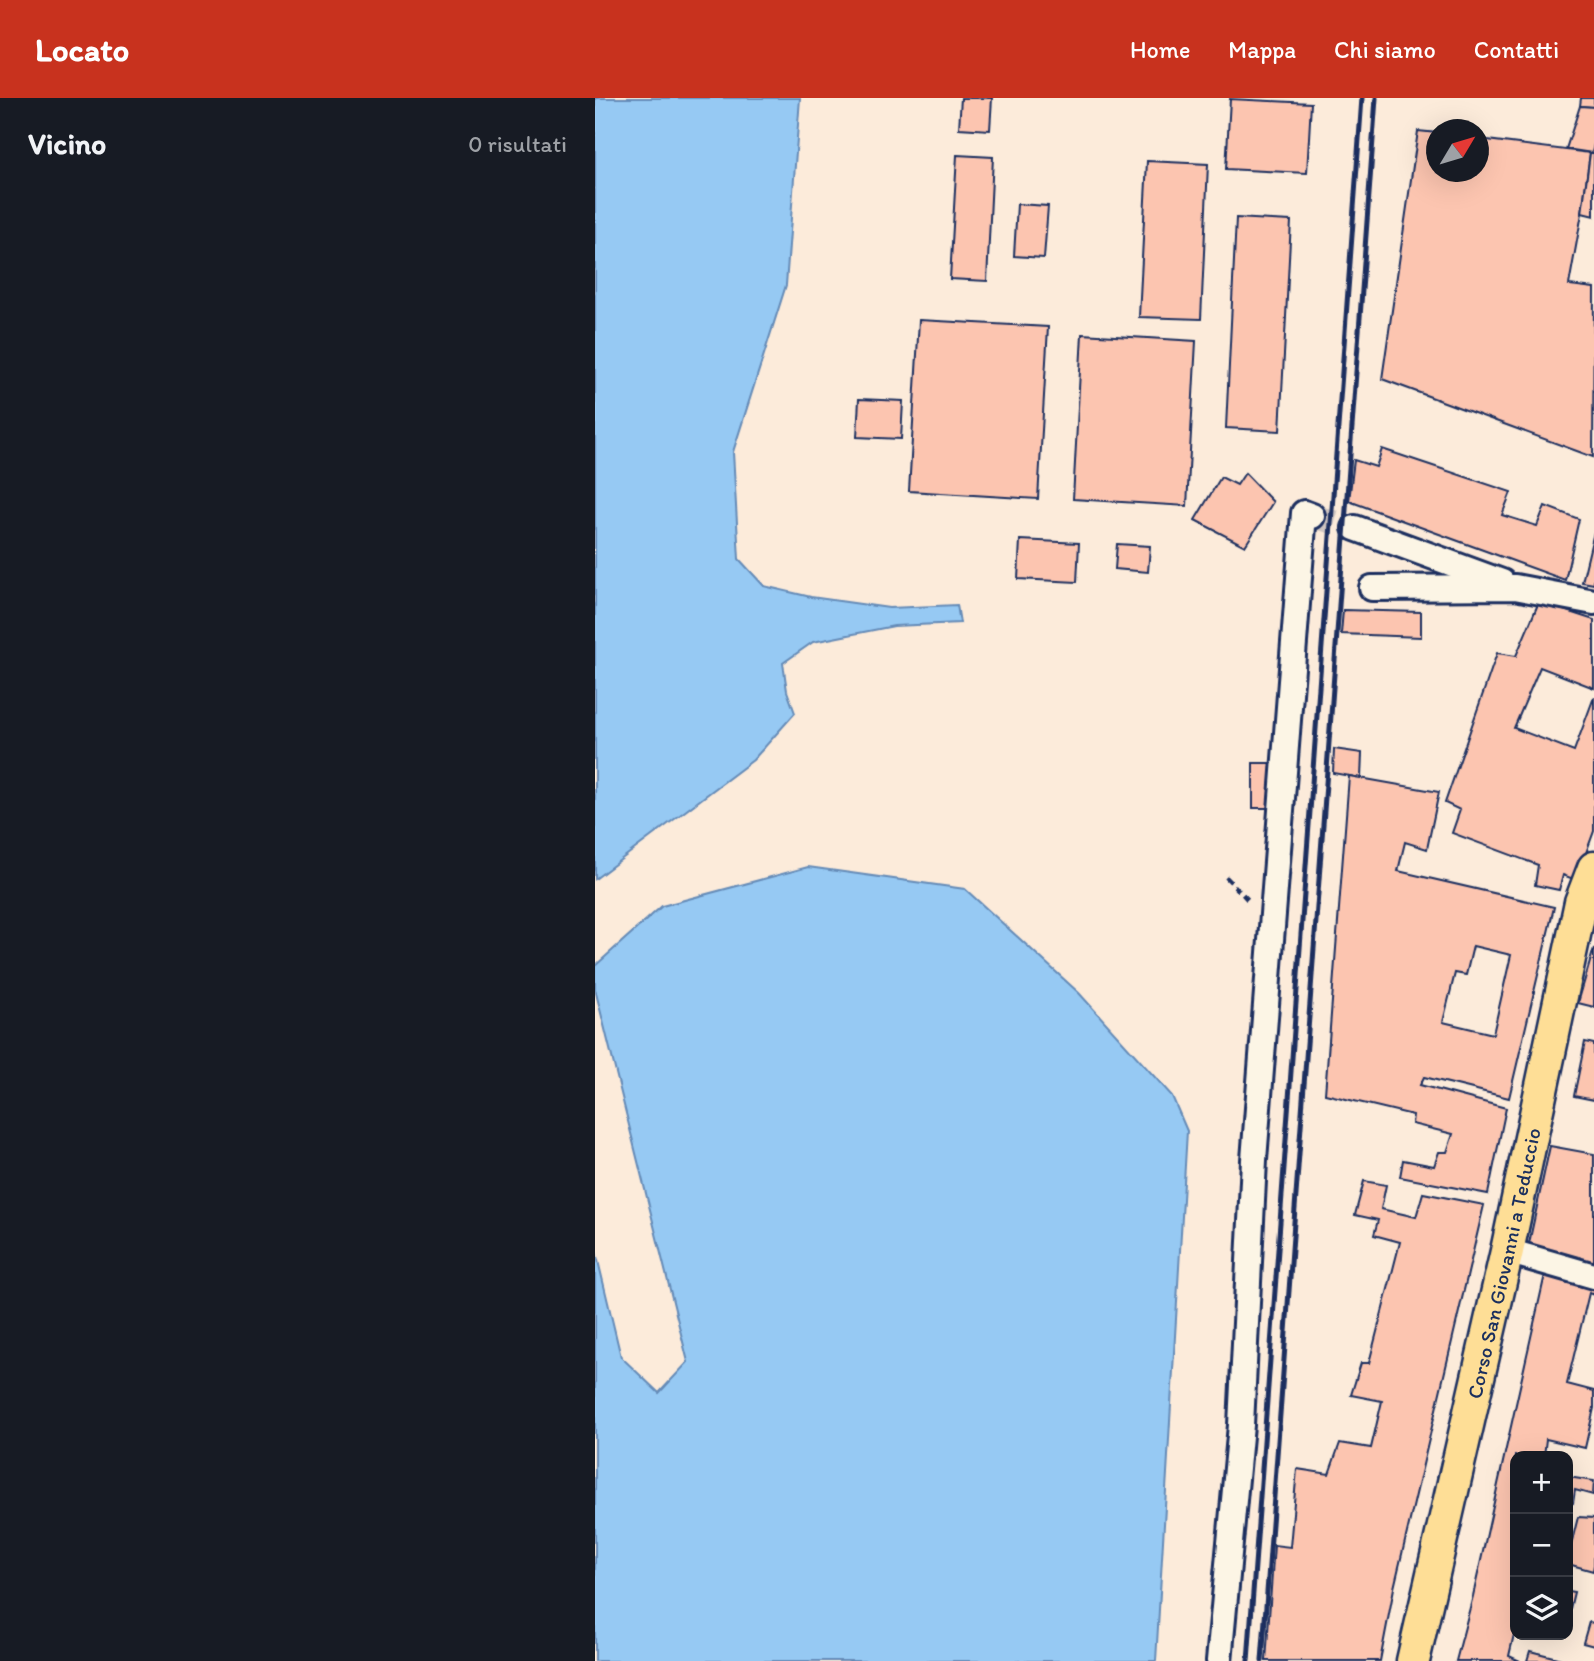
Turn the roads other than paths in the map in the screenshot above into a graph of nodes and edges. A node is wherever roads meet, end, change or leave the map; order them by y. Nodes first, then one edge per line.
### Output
1 (1312, 516) dead end
2 (1355, 528) tunnel mouth
3 (1515, 587) junction
4 (1371, 588) dead end
5 (1594, 602) edge
6 (1594, 867) edge
7 (1507, 1251) junction
8 (1594, 1276) edge
9 (1219, 1661) edge
10 (1413, 1661) edge

1 - 9 street
2 - 3 street
3 - 4 street
3 - 5 street
6 - 7 main road, Corso San Giovanni a Teduccio
7 - 8 street
7 - 10 main road, Corso San Giovanni a Teduccio

